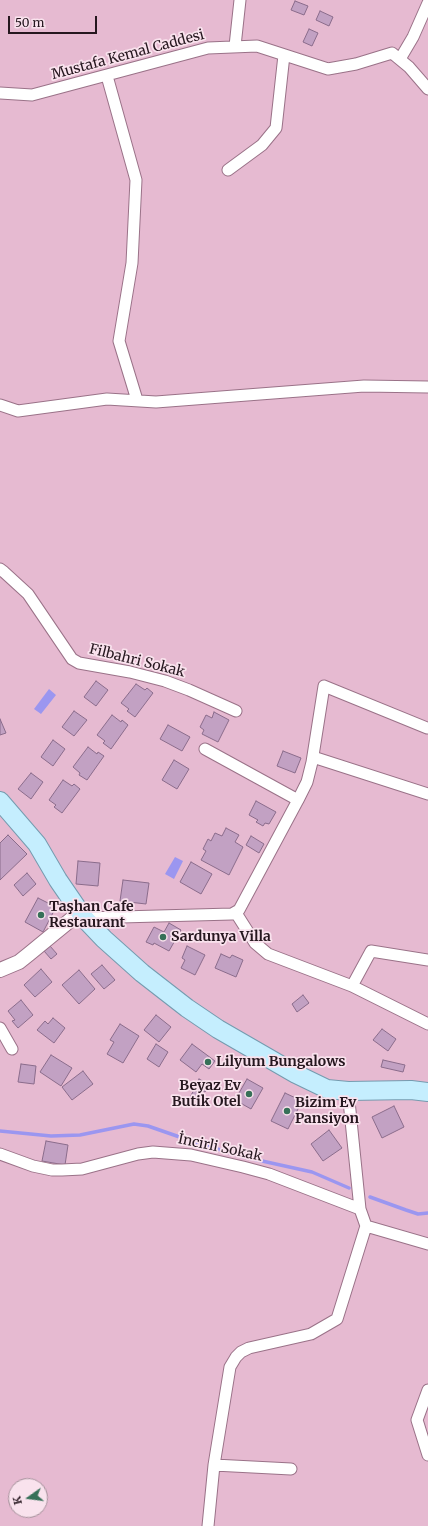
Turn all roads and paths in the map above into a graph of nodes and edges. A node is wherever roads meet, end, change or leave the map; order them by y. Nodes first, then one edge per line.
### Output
1 (240, 0) edge
2 (428, 3) edge
3 (235, 46) junction
4 (284, 55) junction
5 (400, 59) junction
6 (108, 76) junction
7 (428, 89) edge
8 (0, 93) edge
9 (228, 170) dead end
10 (428, 387) edge
11 (137, 400) junction
12 (0, 405) edge
13 (0, 569) edge
14 (236, 711) dead end
15 (428, 728) edge
16 (205, 749) dead end
17 (313, 757) junction
18 (428, 794) edge
19 (298, 800) junction
20 (0, 801) edge
21 (236, 913) junction
22 (81, 916) junction
23 (428, 960) edge
24 (0, 970) edge
25 (352, 986) junction
26 (428, 1024) edge
27 (0, 1028) edge
28 (12, 1049) dead end
29 (348, 1092) junction
30 (428, 1092) edge
31 (0, 1154) edge
32 (360, 1210) junction
33 (366, 1226) junction
34 (428, 1244) edge
35 (428, 1390) edge
36 (428, 1455) edge
37 (214, 1465) junction
38 (291, 1469) dead end
39 (208, 1526) edge

1 - 3 street
2 - 5 street
3 - 4 street, Mustafa Kemal Caddesi
3 - 6 street, Mustafa Kemal Caddesi
4 - 5 street, Mustafa Kemal Caddesi
4 - 9 street
5 - 7 street
6 - 8 street, Mustafa Kemal Caddesi
6 - 11 street
10 - 11 street
11 - 12 street
13 - 14 street, Filbahri Sokak
15 - 17 street
16 - 19 street
17 - 18 street
17 - 19 street
19 - 21 street
20 - 22 main road
21 - 22 street
21 - 25 street
22 - 24 street
22 - 29 main road
23 - 25 street
25 - 26 street
27 - 28 street
29 - 30 main road
29 - 32 street
31 - 32 street, İncirli Sokak
32 - 33 street
33 - 34 street
33 - 37 street
35 - 36 street
37 - 38 street
37 - 39 street

